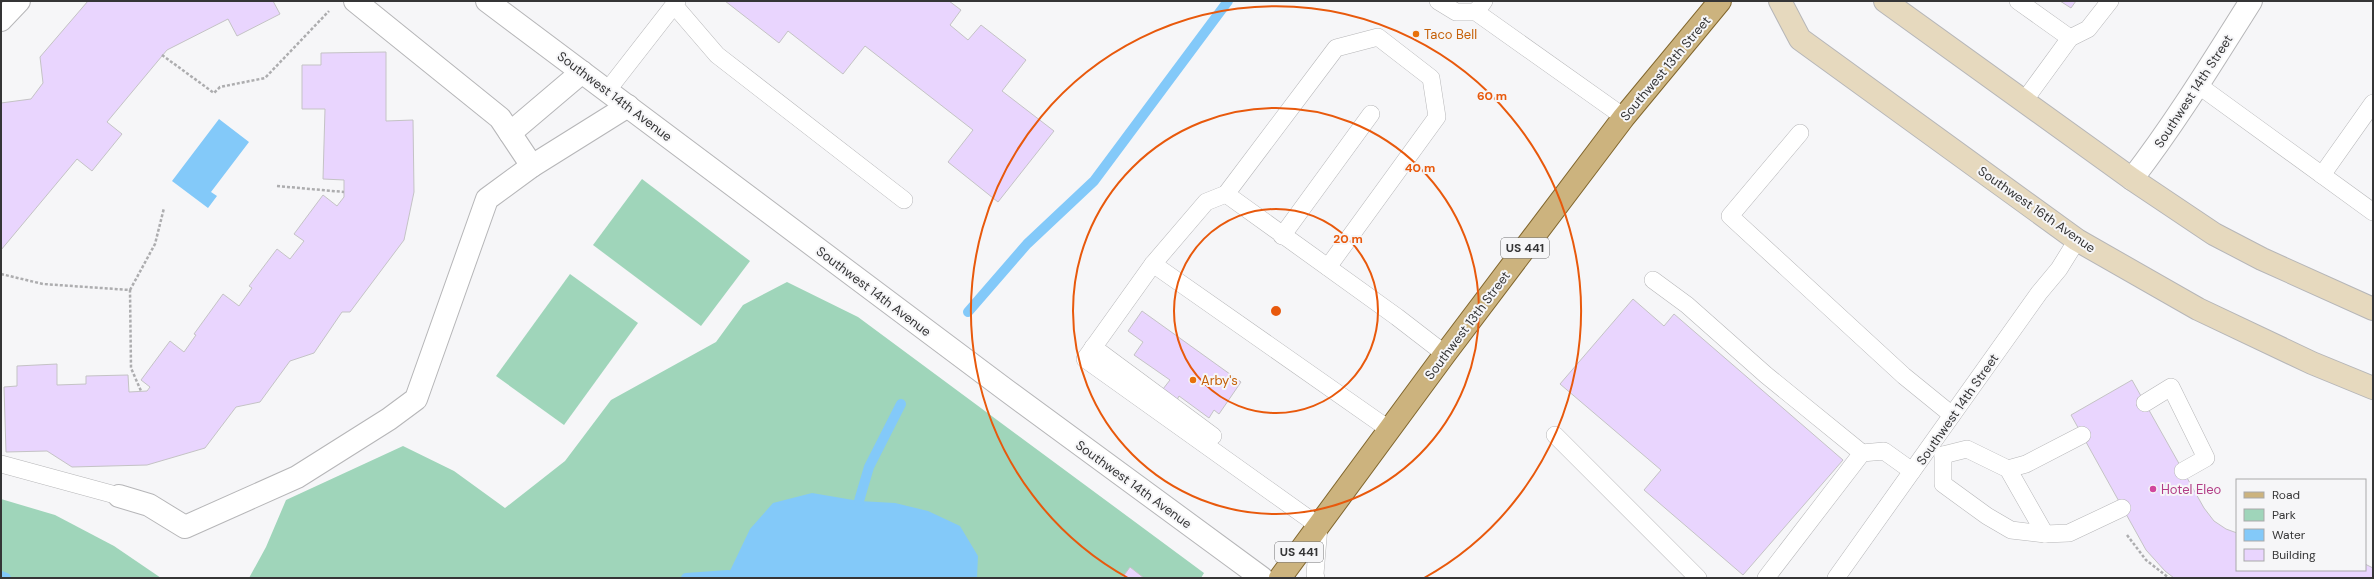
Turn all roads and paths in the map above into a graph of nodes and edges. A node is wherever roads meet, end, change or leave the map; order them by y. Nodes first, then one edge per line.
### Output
1 (19, 1) edge
2 (355, 1) edge
3 (487, 1) edge
4 (1438, 1) edge
5 (1720, 1) edge
6 (1780, 1) edge
7 (1885, 1) edge
8 (2018, 1) edge
9 (2110, 1) edge
10 (2252, 1) edge
11 (676, 3) edge
12 (334, 6) dead end
13 (1480, 7) edge
14 (1, 20) edge
15 (2070, 38) junction
16 (162, 55) dead end
17 (582, 72) junction
18 (2198, 85) junction
19 (607, 91) junction
20 (2024, 101) junction
21 (2373, 103) edge
22 (628, 106) junction
23 (1371, 114) dead end
24 (1624, 117) junction
25 (510, 133) junction
26 (1800, 133) dead end
27 (532, 166) junction
28 (2322, 175) junction
29 (2132, 179) junction
30 (277, 186) dead end
31 (344, 192) dead end
32 (1226, 194) junction
33 (904, 200) dead end
34 (164, 208) dead end
35 (2373, 212) edge
36 (1282, 236) junction
37 (2077, 240) junction
38 (1153, 264) junction
39 (1328, 267) junction
40 (1, 274) edge
41 (1653, 280) dead end
42 (130, 290) junction
43 (2373, 309) edge
44 (1444, 354) junction
45 (2373, 388) edge
46 (141, 391) dead end
47 (2145, 402) dead end
48 (1952, 415) junction
49 (1390, 430) junction
50 (1555, 435) dead end
51 (2082, 435) dead end
52 (1937, 450) junction
53 (1862, 453) junction
54 (1, 464) edge
55 (2008, 469) junction
56 (1912, 471) junction
57 (2183, 471) dead end
58 (119, 496) joint
59 (2122, 508) dead end
60 (1319, 526) junction
61 (2123, 530) dead end
62 (2045, 534) junction
63 (1262, 578) edge
64 (1280, 578) edge
65 (1316, 578) edge
66 (1698, 578) edge
67 (1766, 578) edge
68 (1836, 578) edge
69 (2169, 578) edge

1 - 14 street
2 - 25 street
3 - 17 street, Southwest 14th Avenue
4 - 13 lane
5 - 24 main road, Southwest 13th Street / US 441
6 - 37 main road, Southwest 16th Avenue
7 - 20 main road
8 - 15 lane
9 - 15 lane
10 - 18 street, Southwest 14th Street
11 - 19 lane
11 - 33 lane
12 - 16 path
13 - 24 lane
15 - 20 lane
17 - 19 street, Southwest 14th Avenue
17 - 25 street
18 - 28 lane
18 - 29 street, Southwest 14th Street
19 - 22 street, Southwest 14th Avenue
20 - 29 main road
21 - 28 lane
22 - 27 street
22 - 63 street, Southwest 14th Avenue
23 - 36 lane
24 - 44 main road, Southwest 13th Street / US 441
25 - 27 street
26 - 48 lane
27 - 58 street
28 - 35 lane
29 - 43 main road
30 - 31 path
32 - 36 lane
32 - 38 lane
32 - 39 lane
34 - 42 path
36 - 39 lane
37 - 45 main road, Southwest 16th Avenue
37 - 48 lane, Southwest 14th Street
38 - 49 lane
38 - 60 lane
39 - 44 lane
40 - 42 path
41 - 53 lane
42 - 46 path
44 - 49 main road, Southwest 13th Street / US 441
47 - 57 lane
48 - 52 lane, Southwest 14th Street
49 - 60 main road, Southwest 13th Street / US 441
50 - 66 lane
51 - 55 lane
52 - 55 lane
52 - 56 lane, Southwest 14th Street
52 - 62 lane
53 - 56 lane
53 - 67 lane
54 - 58 lane
55 - 62 lane
56 - 68 lane, Southwest 14th Street
59 - 62 lane
60 - 64 main road, Southwest 13th Street / US 441
60 - 65 lane
61 - 69 path

